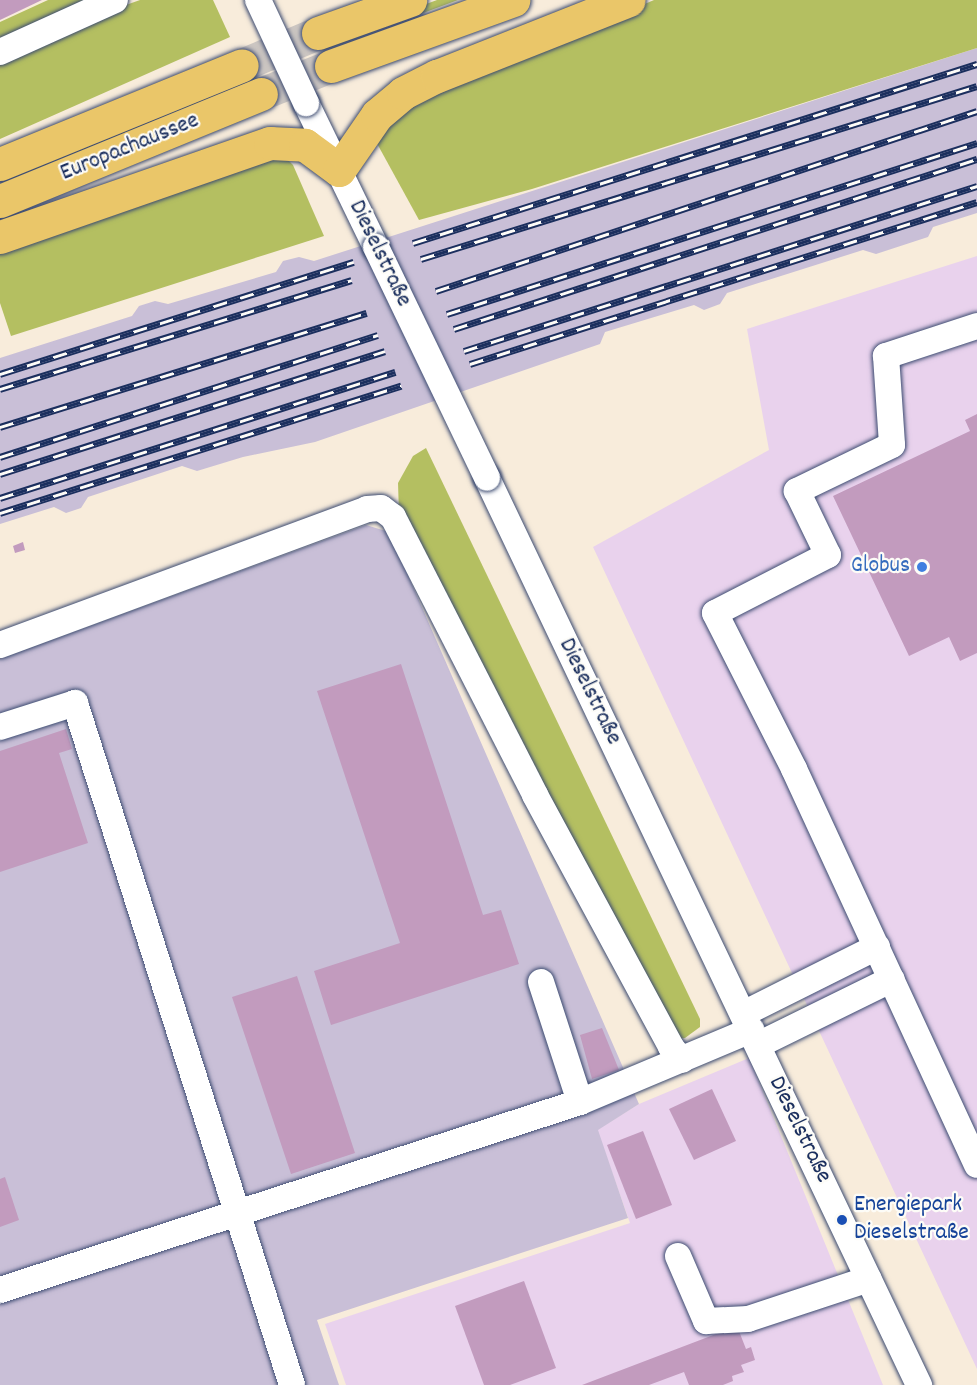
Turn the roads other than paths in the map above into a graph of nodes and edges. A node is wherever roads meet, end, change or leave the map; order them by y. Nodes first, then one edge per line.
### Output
1 (115, 0) edge
2 (258, 0) edge
3 (410, 0) edge
4 (513, 0) edge
5 (629, 0) edge
6 (318, 33) tunnel mouth
7 (0, 52) edge
8 (242, 65) tunnel mouth
9 (331, 66) tunnel mouth
10 (261, 94) tunnel mouth
11 (0, 164) edge
12 (339, 170) junction
13 (0, 201) edge
14 (0, 237) edge
15 (977, 326) edge
16 (0, 645) edge
17 (0, 727) edge
18 (877, 947) junction
19 (892, 979) junction
20 (541, 982) dead end
21 (751, 1030) junction
22 (682, 1060) junction
23 (579, 1102) junction
24 (977, 1165) edge
25 (237, 1212) junction
26 (678, 1256) dead end
27 (869, 1279) junction
28 (0, 1290) edge
29 (292, 1385) edge
30 (920, 1385) edge

1 - 7 street
2 - 12 street, Dieselstraße, bridge
3 - 6 main road
4 - 9 main road
5 - 12 main road
8 - 11 main road, Europachaussee
10 - 13 main road, Europachaussee
12 - 14 main road
12 - 21 street, Dieselstraße, bridge
15 - 18 street
16 - 22 street
17 - 25 street
18 - 19 street
18 - 21 street
19 - 21 street
19 - 24 street
20 - 23 street
21 - 22 street
21 - 27 street, Dieselstraße
22 - 23 street
23 - 25 street
25 - 28 street
25 - 29 street
26 - 27 street
27 - 30 street, Dieselstraße

